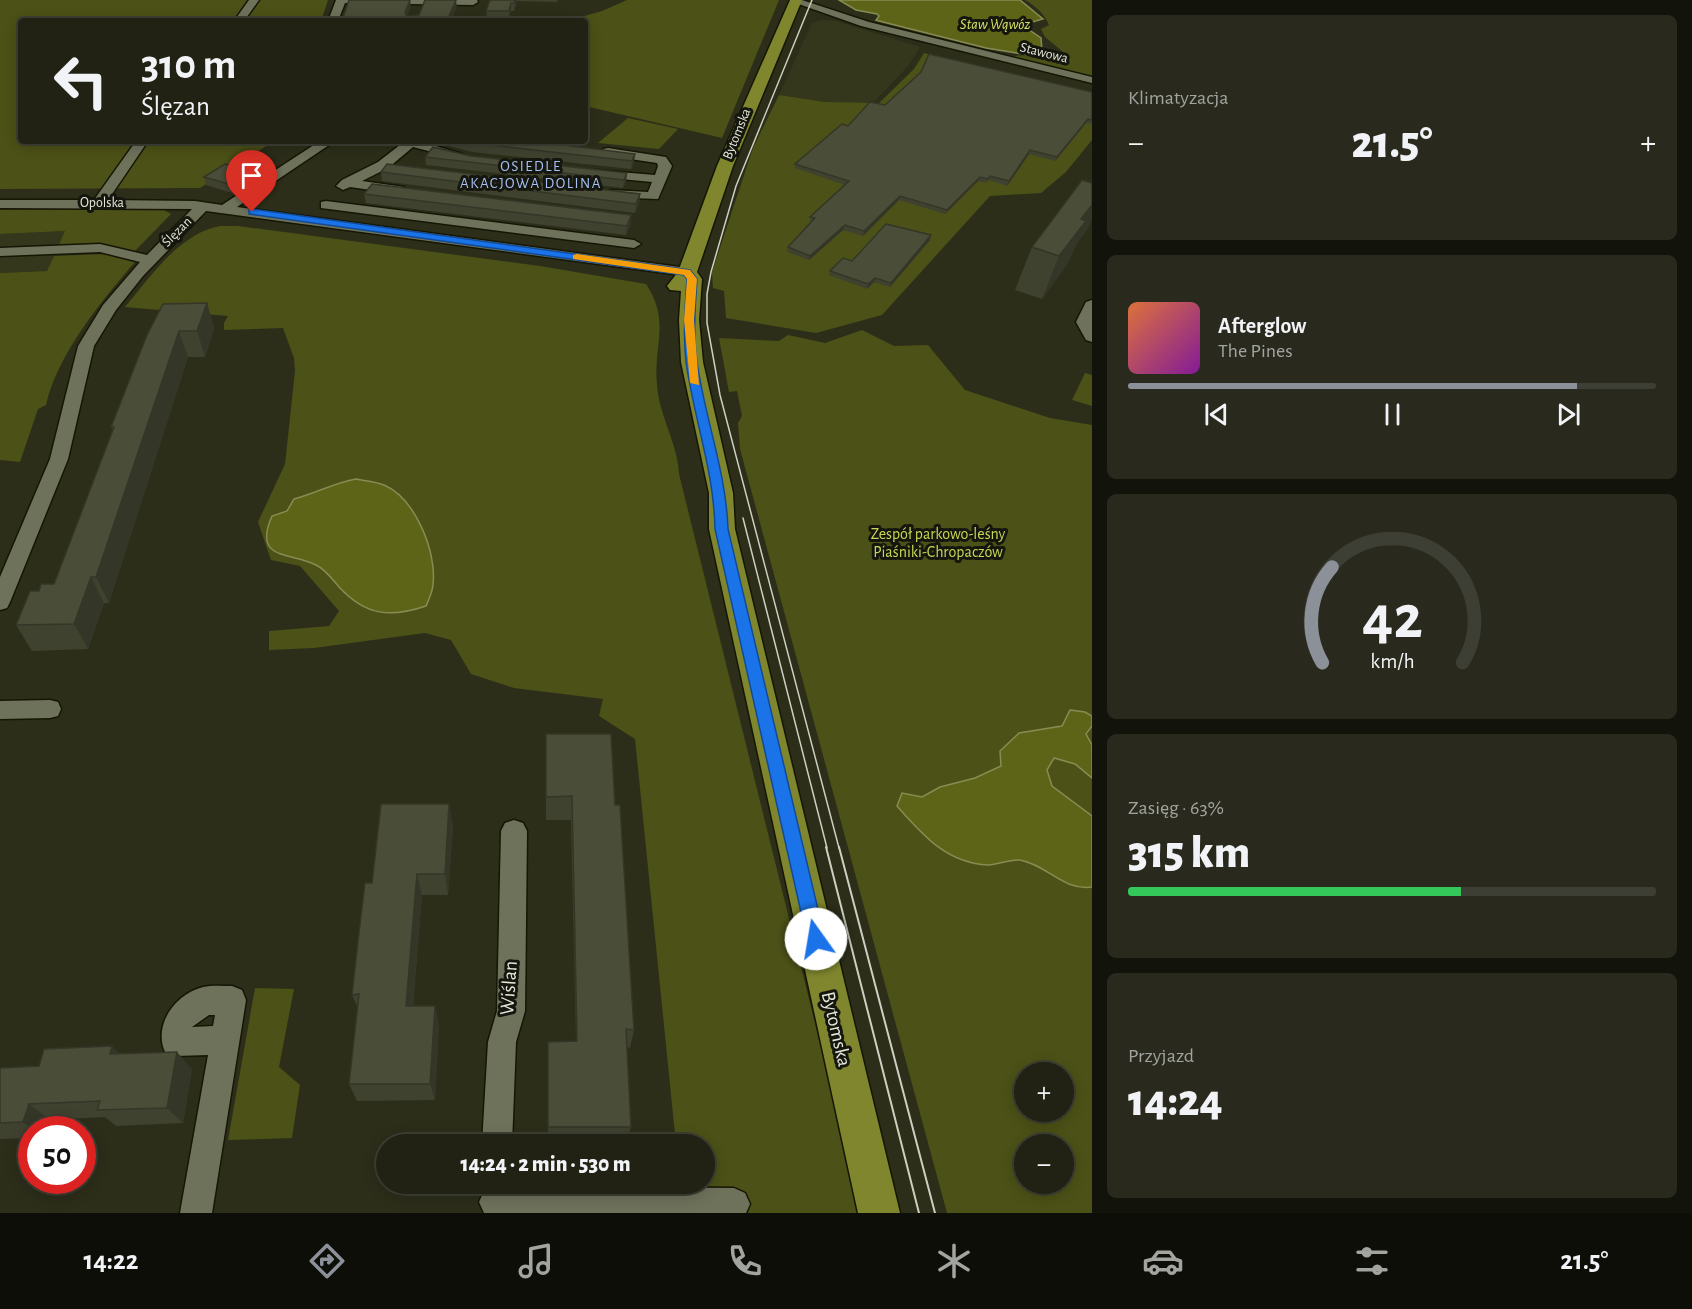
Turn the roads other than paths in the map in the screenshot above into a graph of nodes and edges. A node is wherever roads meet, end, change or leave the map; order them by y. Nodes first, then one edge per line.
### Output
1 (254, 0) edge
2 (343, 0) edge
3 (419, 4) edge
4 (794, 4) edge
5 (472, 5) edge
6 (826, 5) edge
7 (241, 18) edge
8 (334, 18) edge
9 (1092, 80) edge
10 (140, 144) edge
11 (324, 144) edge
12 (409, 144) edge
13 (419, 144) edge
14 (596, 150) edge
15 (472, 158) edge
16 (383, 165) junction
17 (402, 170) edge
18 (590, 172) edge
19 (660, 179) junction
20 (347, 183) junction
21 (418, 193) edge
22 (596, 193) edge
23 (99, 203) junction
24 (0, 204) edge
25 (326, 205) junction
26 (203, 206) junction
27 (226, 208) junction
28 (313, 220) junction
29 (572, 236) junction
30 (634, 244) dead end
31 (0, 252) edge
32 (566, 255) junction
33 (149, 260) junction
34 (687, 272) junction
35 (1092, 305) edge
36 (1092, 337) edge
37 (0, 602) edge
38 (50, 709) dead end
39 (0, 710) edge
40 (514, 831) dead end
41 (224, 1040) dead end
42 (497, 1134) edge
43 (495, 1199) edge
44 (734, 1204) dead end
45 (196, 1213) edge
46 (879, 1213) edge

1 - 7 street
2 - 3 street
2 - 8 street
3 - 5 street
4 - 6 street, Stawowa
4 - 34 main road, Bytomska
6 - 9 street, Stawowa
10 - 23 street
11 - 27 street
12 - 16 street
13 - 15 street
14 - 19 street
16 - 17 street
16 - 20 street
18 - 19 street
19 - 22 street
20 - 21 street
20 - 25 street
23 - 24 street, Opolska
23 - 26 street, Opolska
25 - 28 street
25 - 29 street
26 - 27 street, Ślęzan
26 - 33 street, Ślęzan
27 - 28 street, Ślęzan
28 - 32 street, Ślęzan
29 - 30 street
29 - 32 street
31 - 33 street
32 - 34 street, Ślęzan
33 - 37 street, Ślęzan
34 - 46 main road, Bytomska
35 - 36 street
38 - 39 street
40 - 42 street, Wiślan
41 - 45 street
43 - 44 street

